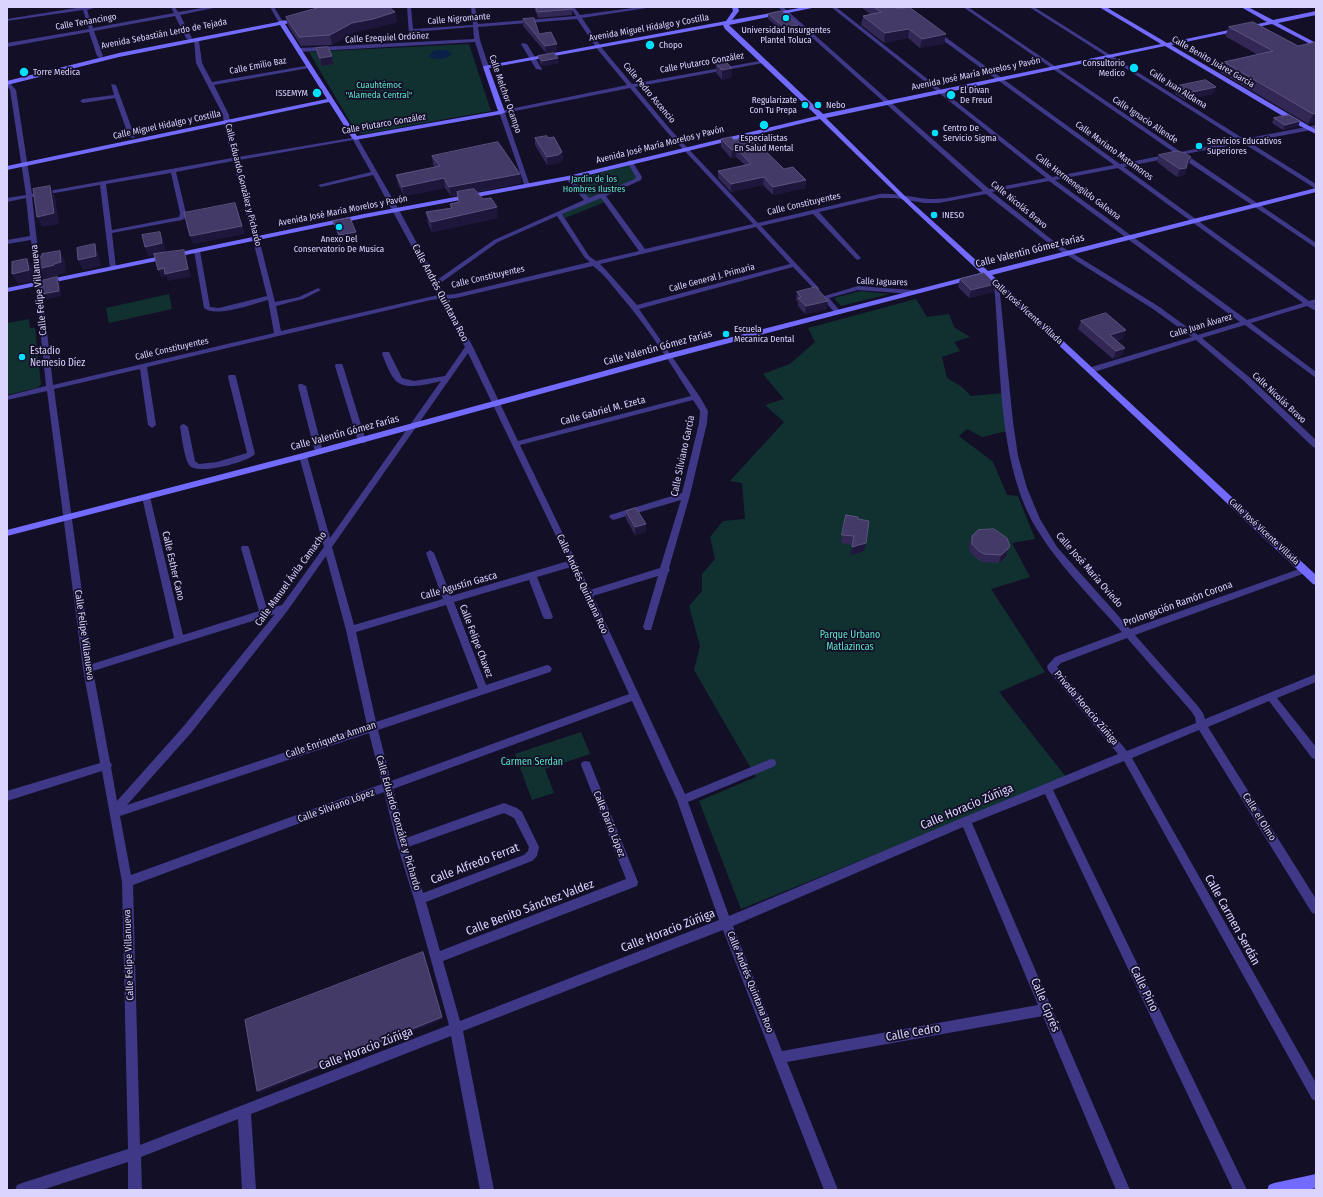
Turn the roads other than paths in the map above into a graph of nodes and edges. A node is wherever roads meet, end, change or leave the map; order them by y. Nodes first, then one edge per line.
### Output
1 (95, 7) edge
2 (173, 7) edge
3 (216, 7) edge
4 (272, 7) edge
5 (409, 7) edge
6 (473, 7) edge
7 (572, 7) edge
8 (651, 7) edge
9 (735, 7) edge
10 (780, 7) edge
11 (814, 7) edge
12 (834, 7) edge
13 (965, 7) edge
14 (1031, 7) edge
15 (1102, 7) edge
16 (1244, 7) edge
17 (85, 8) edge
18 (786, 12) junction
19 (1316, 13) edge
20 (176, 14) junction
21 (578, 17) junction
22 (7, 20) edge
23 (294, 20) edge
24 (281, 23) junction
25 (728, 23) junction
26 (1273, 23) junction
27 (474, 26) junction
28 (92, 29) junction
29 (933, 30) edge
30 (411, 31) junction
31 (189, 38) junction
32 (477, 40) junction
33 (196, 41) junction
34 (409, 44) junction
35 (524, 44) dead end
36 (7, 45) edge
37 (1166, 45) junction
38 (1316, 45) edge
39 (598, 46) junction
40 (299, 50) junction
41 (100, 56) junction
42 (1109, 57) junction
43 (532, 58) junction
44 (763, 61) junction
45 (309, 66) junction
46 (486, 66) junction
47 (1053, 68) junction
48 (539, 69) dead end
49 (36, 75) junction
50 (999, 79) junction
51 (7, 83) edge
52 (113, 84) dead end
53 (211, 84) junction
54 (631, 85) junction
55 (940, 91) junction
56 (117, 96) junction
57 (329, 98) junction
58 (83, 101) dead end
59 (886, 102) junction
60 (502, 112) junction
61 (821, 116) junction
62 (226, 119) junction
63 (1314, 130) edge
64 (132, 137) junction
65 (355, 138) junction
66 (1245, 141) junction
67 (685, 148) junction
68 (1179, 154) junction
69 (237, 159) junction
70 (24, 162) junction
71 (630, 162) junction
72 (7, 163) edge
73 (1118, 166) junction
74 (7, 168) edge
75 (173, 170) junction
76 (375, 173) junction
77 (568, 178) junction
78 (1050, 179) junction
79 (103, 183) junction
80 (320, 185) dead end
81 (527, 186) junction
82 (1316, 187) edge
83 (1316, 190) edge
84 (987, 192) junction
85 (602, 194) junction
86 (29, 196) junction
87 (904, 198) junction
88 (7, 200) edge
89 (587, 200) junction
90 (1257, 206) junction
91 (396, 210) junction
92 (814, 211) junction
93 (558, 213) junction
94 (1196, 221) junction
95 (757, 224) junction
96 (109, 232) junction
97 (34, 237) junction
98 (256, 238) junction
99 (1132, 238) junction
100 (7, 242) edge
101 (1316, 246) edge
102 (197, 251) junction
103 (642, 251) junction
104 (1067, 254) junction
105 (858, 258) dead end
106 (594, 263) junction
107 (794, 265) junction
108 (113, 268) junction
109 (985, 274) junction
110 (38, 283) junction
111 (435, 284) junction
112 (997, 285) junction
113 (817, 289) edge
114 (7, 290) edge
115 (318, 290) dead end
116 (912, 292) junction
117 (442, 296) junction
118 (271, 297) junction
119 (1316, 301) edge
120 (1308, 303) junction
121 (273, 305) junction
122 (635, 308) junction
123 (1316, 309) edge
124 (837, 312) junction
125 (1245, 322) junction
126 (278, 334) junction
127 (1197, 337) junction
128 (469, 348) junction
129 (386, 354) dead end
130 (669, 356) junction
131 (143, 366) junction
132 (339, 366) dead end
133 (1091, 370) junction
134 (1316, 376) edge
135 (232, 377) dead end
136 (446, 378) junction
137 (302, 386) dead end
138 (50, 388) junction
139 (696, 397) junction
140 (7, 398) edge
141 (496, 404) junction
142 (152, 425) dead end
143 (413, 426) junction
144 (184, 427) dead end
145 (362, 441) junction
146 (515, 444) junction
147 (1316, 445) edge
148 (319, 452) junction
149 (303, 456) junction
150 (231, 461) junction
151 (235, 474) junction
152 (686, 495) junction
153 (146, 497) junction
154 (67, 517) junction
155 (613, 517) dead end
156 (7, 534) edge
157 (329, 546) junction
158 (245, 548) dead end
159 (430, 553) dead end
160 (573, 563) junction
161 (666, 570) junction
162 (1305, 570) junction
163 (532, 576) junction
164 (1315, 578) edge
165 (588, 594) junction
166 (449, 601) junction
167 (285, 608) junction
168 (264, 613) junction
169 (548, 617) dead end
170 (648, 627) dead end
171 (351, 630) junction
172 (1129, 633) junction
173 (179, 639) junction
174 (1058, 660) joint
175 (88, 669) junction
176 (547, 669) dead end
177 (1316, 678) edge
178 (483, 689) junction
179 (634, 696) junction
180 (1271, 697) junction
181 (372, 726) junction
182 (1202, 726) junction
183 (1316, 755) edge
184 (1126, 756) junction
185 (772, 763) dead end
186 (106, 765) junction
187 (586, 765) dead end
188 (387, 787) junction
189 (1047, 788) junction
190 (7, 796) edge
191 (682, 800) junction
192 (115, 811) junction
193 (966, 821) junction
194 (402, 844) junction
195 (127, 882) junction
196 (633, 882) joint
197 (420, 899) junction
198 (1316, 909) edge
199 (726, 922) junction
200 (436, 958) junction
201 (1047, 1009) junction
202 (456, 1028) junction
203 (780, 1057) junction
204 (1316, 1095) edge
205 (244, 1110) junction
206 (135, 1153) junction
207 (1316, 1181) edge
208 (22, 1190) edge
209 (135, 1190) edge
210 (249, 1190) edge
211 (488, 1190) edge
212 (832, 1190) edge
213 (1123, 1190) edge
214 (1240, 1190) edge
215 (1274, 1190) edge

1 - 17 street
2 - 20 street
3 - 20 street, Calle Tenancingo
4 - 24 street, Calle Andrés Quintana Roo
5 - 30 street
6 - 27 street, Calle Melchor Ocampo
7 - 21 street, Calle Pedro Ascencio
8 - 21 street, Calle Nigromante
9 - 25 main road
10 - 18 street, Calle Nicolás Bravo
11 - 18 main road, Avenida Miguel Hidalgo y Costilla
12 - 55 street, Calle Hermenegildo Galeana
13 - 47 street, Calle Ignacio Allende
14 - 42 street, Calle Juan Aldama
15 - 37 main road, Calle Benito Juárez Garcia
16 - 26 main road
17 - 22 street
17 - 28 street
18 - 25 main road, Avenida Miguel Hidalgo y Costilla
18 - 59 street, Calle Nicolás Bravo
19 - 26 main road, Avenida José María Morelos y Pavón
20 - 28 street, Calle Tenancingo
20 - 31 street
21 - 27 street, Calle Nigromante
21 - 39 street, Calle Pedro Ascencio
23 - 24 main road, Avenida Sebastián Lerdo de Tejada
24 - 31 main road, Avenida Sebastián Lerdo de Tejada
24 - 33 main road, Avenida Sebastián Lerdo de Tejada
24 - 40 main road, Calle Andrés Quintana Roo
25 - 39 main road, Avenida Miguel Hidalgo y Costilla
25 - 44 main road, Calle José Vicente Villada
26 - 37 main road, Avenida José María Morelos y Pavón
26 - 38 main road
27 - 30 street, Calle Nigromante
27 - 32 street, Calle Melchor Ocampo
28 - 36 street, Calle Tenancingo
28 - 41 street
29 - 50 street, Calle Mariano Matamoros
30 - 34 street
31 - 41 main road, Avenida Sebastián Lerdo de Tejada
32 - 34 street, Calle Ezequiel Ordóñez
32 - 46 street, Calle Melchor Ocampo
33 - 49 main road, Avenida Sebastián Lerdo de Tejada
33 - 53 street, Calle Eduardo González y Pichardo
34 - 40 street, Calle Ezequiel Ordóñez
35 - 43 street
37 - 42 main road, Avenida José María Morelos y Pavón
37 - 63 main road, Calle Benito Juárez Garcia
39 - 43 main road, Avenida Miguel Hidalgo y Costilla
39 - 54 street, Calle Pedro Ascencio
40 - 45 main road, Calle Andrés Quintana Roo
41 - 49 main road, Avenida Sebastián Lerdo de Tejada
42 - 47 main road, Avenida José María Morelos y Pavón
42 - 66 street, Calle Juan Aldama
43 - 46 main road, Avenida Miguel Hidalgo y Costilla
43 - 48 street
44 - 54 street, Calle Plutarco González
44 - 61 main road, Calle José Vicente Villada
45 - 53 street, Calle Emilio Baz
45 - 57 main road, Calle Andrés Quintana Roo
46 - 60 main road, Calle Melchor Ocampo
47 - 50 main road, Avenida José María Morelos y Pavón
47 - 68 street, Calle Ignacio Allende
49 - 51 main road, Avenida Sebastián Lerdo de Tejada
50 - 55 main road, Avenida José María Morelos y Pavón
50 - 73 street, Calle Mariano Matamoros
51 - 70 street, Calle Felipe Villanueva
52 - 56 street
53 - 62 street, Calle Eduardo González y Pichardo
54 - 60 street, Calle Plutarco González
54 - 67 street, Calle Pedro Ascencio
55 - 59 main road, Avenida José María Morelos y Pavón
55 - 78 street, Calle Hermenegildo Galeana
56 - 58 street
56 - 64 street
57 - 62 main road, Calle Miguel Hidalgo y Costilla
57 - 65 main road, Calle Andrés Quintana Roo
59 - 61 main road, Avenida José María Morelos y Pavón
59 - 84 street, Calle Nicolás Bravo
60 - 65 main road, Calle Plutarco González
60 - 81 street, Calle Melchor Ocampo
61 - 67 main road, Avenida José María Morelos y Pavón
61 - 87 main road, Calle José Vicente Villada
62 - 64 main road, Calle Miguel Hidalgo y Costilla
62 - 69 street, Calle Eduardo González y Pichardo
62 - 70 main road, Calle Miguel Hidalgo y Costilla
63 - 66 street, Calle Constituyentes
64 - 70 main road, Calle Miguel Hidalgo y Costilla
65 - 69 street, Calle Plutarco González
65 - 76 street, Calle Andrés Quintana Roo
66 - 68 street, Calle Constituyentes
66 - 82 street, Calle Juan Aldama
67 - 71 main road, Avenida José María Morelos y Pavón
67 - 95 street, Calle Pedro Ascencio
68 - 73 street, Calle Constituyentes
68 - 90 street, Calle Ignacio Allende
69 - 75 street, Calle Plutarco González
69 - 98 street, Calle Eduardo González y Pichardo
70 - 72 main road, Calle Miguel Hidalgo y Costilla
70 - 74 main road, Calle Miguel Hidalgo y Costilla
70 - 86 street, Calle Felipe Villanueva
71 - 77 main road, Avenida José María Morelos y Pavón
71 - 85 street
73 - 78 street, Calle Constituyentes
73 - 94 street, Calle Mariano Matamoros
75 - 79 street, Calle Plutarco González
75 - 96 street
76 - 80 street
76 - 91 street, Calle Andrés Quintana Roo
77 - 81 main road, Avenida José María Morelos y Pavón
77 - 89 street
78 - 84 street, Calle Constituyentes
78 - 99 street, Calle Hermenegildo Galeana
79 - 86 street, Calle Plutarco González
79 - 96 street
81 - 91 main road, Avenida José María Morelos y Pavón
83 - 90 main road, Calle Valentín Gómez Farías
84 - 87 street, Calle Constituyentes
84 - 104 street, Calle Nicolás Bravo
85 - 89 street
85 - 103 street
86 - 88 street, Calle Plutarco González
86 - 97 street, Calle Felipe Villanueva
87 - 92 street, Calle Constituyentes
87 - 109 main road, Calle José Vicente Villada
89 - 93 street
90 - 94 main road, Calle Valentín Gómez Farías
90 - 101 street, Calle Ignacio Allende
91 - 98 main road, Avenida José María Morelos y Pavón
91 - 111 street, Calle Andrés Quintana Roo
92 - 95 street, Calle Constituyentes
92 - 105 street
93 - 106 street, Calle Silviano García
93 - 111 street
94 - 99 main road, Calle Valentín Gómez Farías
94 - 120 street, Calle Mariano Matamoros
95 - 103 street, Calle Constituyentes
95 - 107 street, Calle Pedro Ascencio
96 - 108 street
97 - 100 street
97 - 110 street, Calle Felipe Villanueva
98 - 102 main road, Avenida José María Morelos y Pavón
98 - 118 street, Calle Eduardo González y Pichardo
99 - 104 main road, Calle Valentín Gómez Farías
99 - 125 street, Calle Hermenegildo Galeana
102 - 108 main road, Avenida José María Morelos y Pavón
102 - 118 street
103 - 106 street, Calle Constituyentes
104 - 109 main road, Calle Valentín Gómez Farías
104 - 127 street, Calle Nicolás Bravo
106 - 117 street, Calle Constituyentes
106 - 122 street, Calle Silviano García
107 - 113 street, Calle Pedro Ascencio
107 - 122 street, Calle General J. Primaria
108 - 110 main road, Avenida José María Morelos y Pavón
109 - 112 main road, Calle José Vicente Villada
109 - 116 main road, Calle Valentín Gómez Farías
110 - 114 main road, Avenida José María Morelos y Pavón
110 - 138 street, Calle Felipe Villanueva
111 - 117 street, Calle Andrés Quintana Roo
112 - 133 main road, Calle José Vicente Villada
112 - 172 street, Calle José María Oviedo
115 - 121 street
116 - 124 main road, Calle Valentín Gómez Farías
116 - 124 street, Calle Jaguares
117 - 126 street, Calle Constituyentes
117 - 128 street, Calle Andrés Quintana Roo
118 - 121 street, Calle Eduardo González y Pichardo
119 - 120 street, Calle Juan Álvarez
120 - 123 street, Calle Mariano Matamoros
120 - 125 street, Calle Juan Álvarez
121 - 126 street, Calle Eduardo González y Pichardo
122 - 130 street, Calle Silviano García
124 - 130 main road, Calle Valentín Gómez Farías
125 - 127 street, Calle Juan Álvarez
125 - 134 street, Calle Hermenegildo Galeana
126 - 131 street, Calle Constituyentes
127 - 133 street, Calle Juan Álvarez
127 - 147 street, Calle Nicolás Bravo
128 - 136 street, Calle Manuel Ávila Camacho
128 - 141 street, Calle Andrés Quintana Roo
129 - 136 street
130 - 139 street, Calle Silviano García
130 - 141 main road, Calle Valentín Gómez Farías
131 - 138 street, Calle Constituyentes
131 - 142 street
132 - 145 street
133 - 162 main road, Calle José Vicente Villada
135 - 150 street
136 - 143 street, Calle Manuel Ávila Camacho
137 - 148 street
138 - 140 street, Calle Constituyentes
138 - 154 street, Calle Felipe Villanueva
139 - 146 street, Calle Gabriel M. Ezeta
139 - 152 street, Calle Silviano García
141 - 143 main road, Calle Valentín Gómez Farías
141 - 146 street, Calle Andrés Quintana Roo
143 - 145 main road, Calle Valentín Gómez Farías
143 - 157 street, Calle Manuel Ávila Camacho
144 - 150 street
145 - 148 main road, Calle Valentín Gómez Farías
146 - 160 street, Calle Andrés Quintana Roo
148 - 149 main road, Calle Valentín Gómez Farías
149 - 151 main road, Calle Valentín Gómez Farías
149 - 157 street, Calle Eduardo González y Pichardo
150 - 151 street
151 - 153 main road, Calle Valentín Gómez Farías
152 - 155 street
152 - 161 street, Calle Silviano García
153 - 154 main road, Calle Valentín Gómez Farías
153 - 173 street, Calle Esther Cano
154 - 156 main road, Calle Valentín Gómez Farías
154 - 175 street, Calle Felipe Villanueva
157 - 167 street, Calle Manuel Ávila Camacho
157 - 171 street, Calle Eduardo González y Pichardo
158 - 168 street
159 - 166 street, Calle Felipe Chavez
160 - 163 street, Calle Agustín Gasca
160 - 165 street, Calle Andrés Quintana Roo
161 - 165 street
161 - 170 street, Calle Silviano García
162 - 164 main road, Calle José Vicente Villada
162 - 172 street, Prolongación Ramón Corona
163 - 166 street, Calle Agustín Gasca
163 - 169 street
165 - 179 street, Calle Andrés Quintana Roo
166 - 171 street, Calle Agustín Gasca
166 - 178 street, Calle Felipe Chavez
167 - 168 street
167 - 192 street, Calle Manuel Ávila Camacho
168 - 173 street
171 - 181 street, Calle Eduardo González y Pichardo
172 - 174 street, Prolongación Ramón Corona
172 - 182 street, Calle José María Oviedo
173 - 175 street
174 - 184 street, Privada Horacio Zúñiga
175 - 186 street, Calle Felipe Villanueva
176 - 178 street, Calle Enriqueta Amman
177 - 180 street, Calle Horacio Zúñiga
178 - 181 street, Calle Enriqueta Amman
179 - 188 street, Calle Silviano López
179 - 191 street, Calle Andrés Quintana Roo
180 - 182 street, Calle Horacio Zúñiga
180 - 183 street
181 - 188 street, Calle Eduardo González y Pichardo
181 - 192 street, Calle Enriqueta Amman
182 - 184 street, Calle Horacio Zúñiga
182 - 198 street, Calle el Olmo
184 - 189 street, Calle Horacio Zúñiga
184 - 204 street, Calle Carmen Serdán
185 - 191 street
186 - 190 street
186 - 192 street, Calle Felipe Villanueva
187 - 196 street, Calle Darío López
188 - 194 street, Calle Eduardo González y Pichardo
188 - 195 street, Calle Silviano López
189 - 193 street, Calle Horacio Zúñiga
189 - 214 street, Calle Pino
191 - 199 street, Calle Andrés Quintana Roo
192 - 195 street, Calle Felipe Villanueva
193 - 199 street, Calle Horacio Zúñiga
193 - 201 street, Calle Ciprés
194 - 197 street, Calle Eduardo González y Pichardo
194 - 197 street, Calle Alfredo Ferrat
195 - 206 street, Calle Felipe Villanueva
196 - 200 street, Calle Benito Sánchez Valdez
197 - 200 street, Calle Eduardo González y Pichardo
199 - 202 street, Calle Horacio Zúñiga
199 - 203 street, Calle Andrés Quintana Roo
200 - 202 street, Calle Eduardo González y Pichardo
201 - 203 street, Calle Cedro
201 - 213 street, Calle Ciprés
202 - 205 street, Calle Horacio Zúñiga
202 - 211 street, Calle Eduardo González y Pichardo
203 - 212 street, Calle Andrés Quintana Roo
205 - 206 street, Calle Horacio Zúñiga
205 - 210 street
206 - 208 street, Calle Horacio Zúñiga
206 - 209 street, Calle Felipe Villanueva
207 - 215 main road

